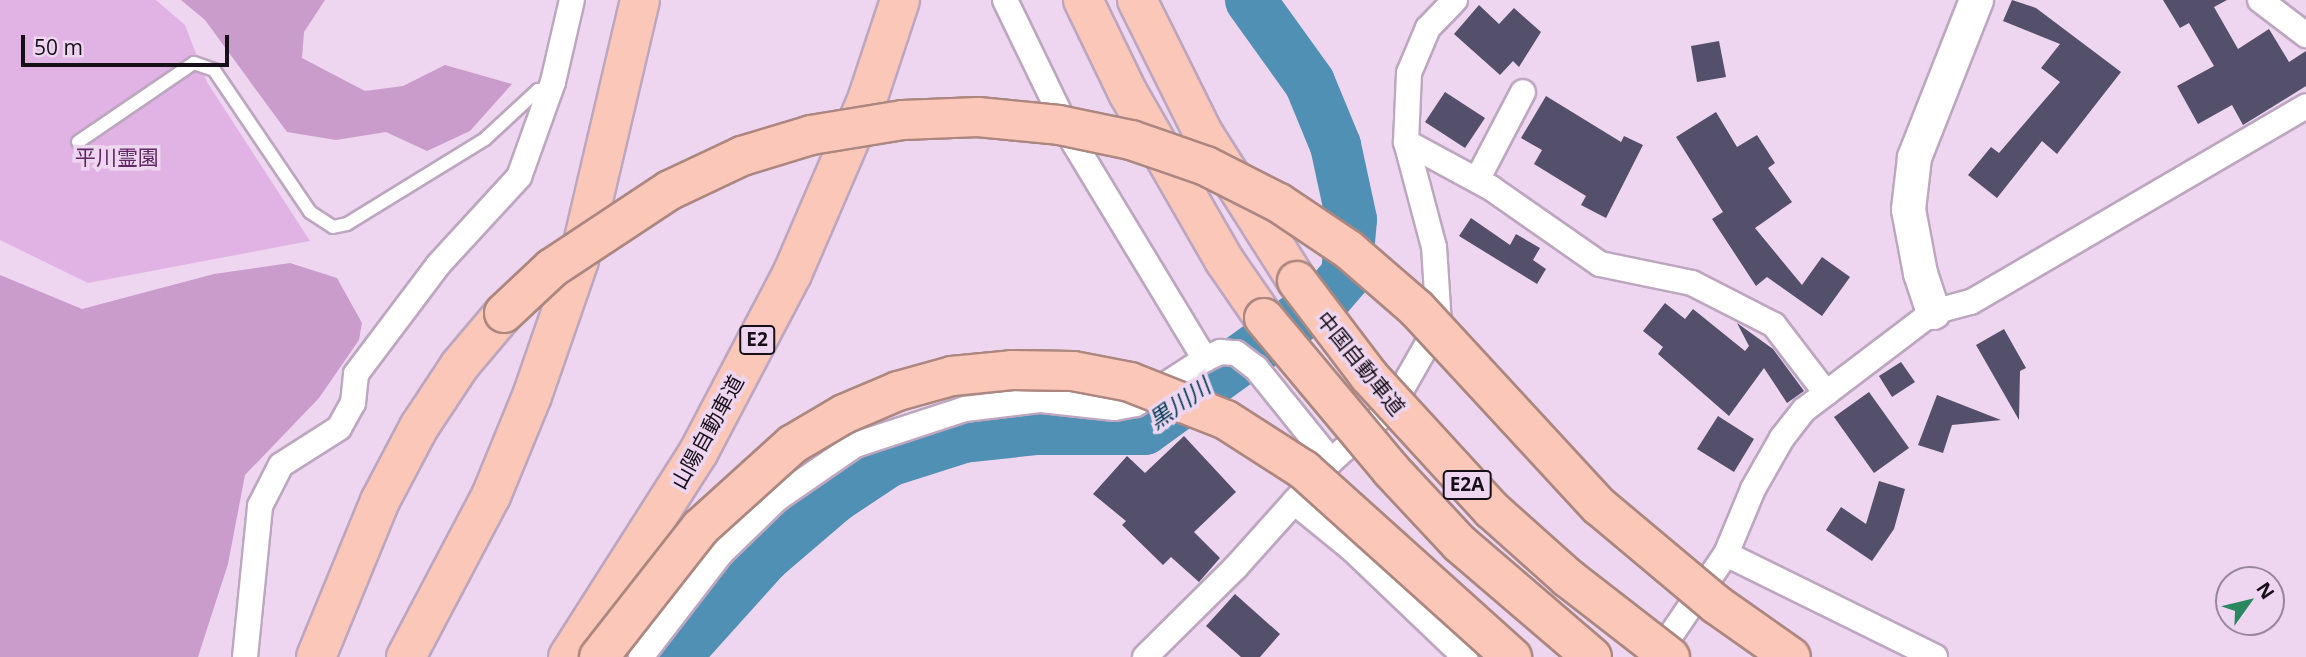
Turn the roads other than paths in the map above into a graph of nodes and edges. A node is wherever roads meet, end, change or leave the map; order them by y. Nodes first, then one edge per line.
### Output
1 (572, 0) edge
2 (640, 0) edge
3 (900, 0) edge
4 (1005, 0) edge
5 (1083, 0) edge
6 (1137, 0) edge
7 (1455, 0) edge
8 (1976, 0) edge
9 (2260, 0) edge
10 (2306, 35) edge
11 (550, 92) junction
12 (1523, 92) dead end
13 (2306, 106) edge
14 (78, 142) dead end
15 (1406, 142) junction
16 (1477, 180) junction
17 (1933, 312) junction
18 (1205, 359) junction
19 (1826, 393) junction
20 (1331, 461) junction
21 (1294, 502) junction
22 (1726, 554) junction
23 (245, 657) edge
24 (316, 657) edge
25 (406, 657) edge
26 (568, 657) edge
27 (599, 657) edge
28 (641, 657) edge
29 (1145, 657) edge
30 (1465, 657) edge
31 (1513, 657) edge
32 (1592, 657) edge
33 (1656, 657) edge
34 (1670, 657) edge
35 (1791, 657) edge
36 (1935, 657) edge

1 - 11 street
2 - 25 highway
3 - 26 highway, 山陽自動車道 / E2
4 - 18 street
5 - 32 highway, E2A, bridge
6 - 34 highway, 中国自動車道 / E2A, bridge
7 - 15 street
8 - 17 street
9 - 10 street
11 - 14 lane
11 - 23 street
12 - 16 street
13 - 17 street
15 - 16 street
15 - 20 street
16 - 19 street
17 - 19 street
18 - 20 street
18 - 28 street
19 - 22 street
20 - 21 street
21 - 29 street
21 - 30 street
22 - 33 street
22 - 36 street
24 - 35 highway, bridge
27 - 31 highway, bridge

